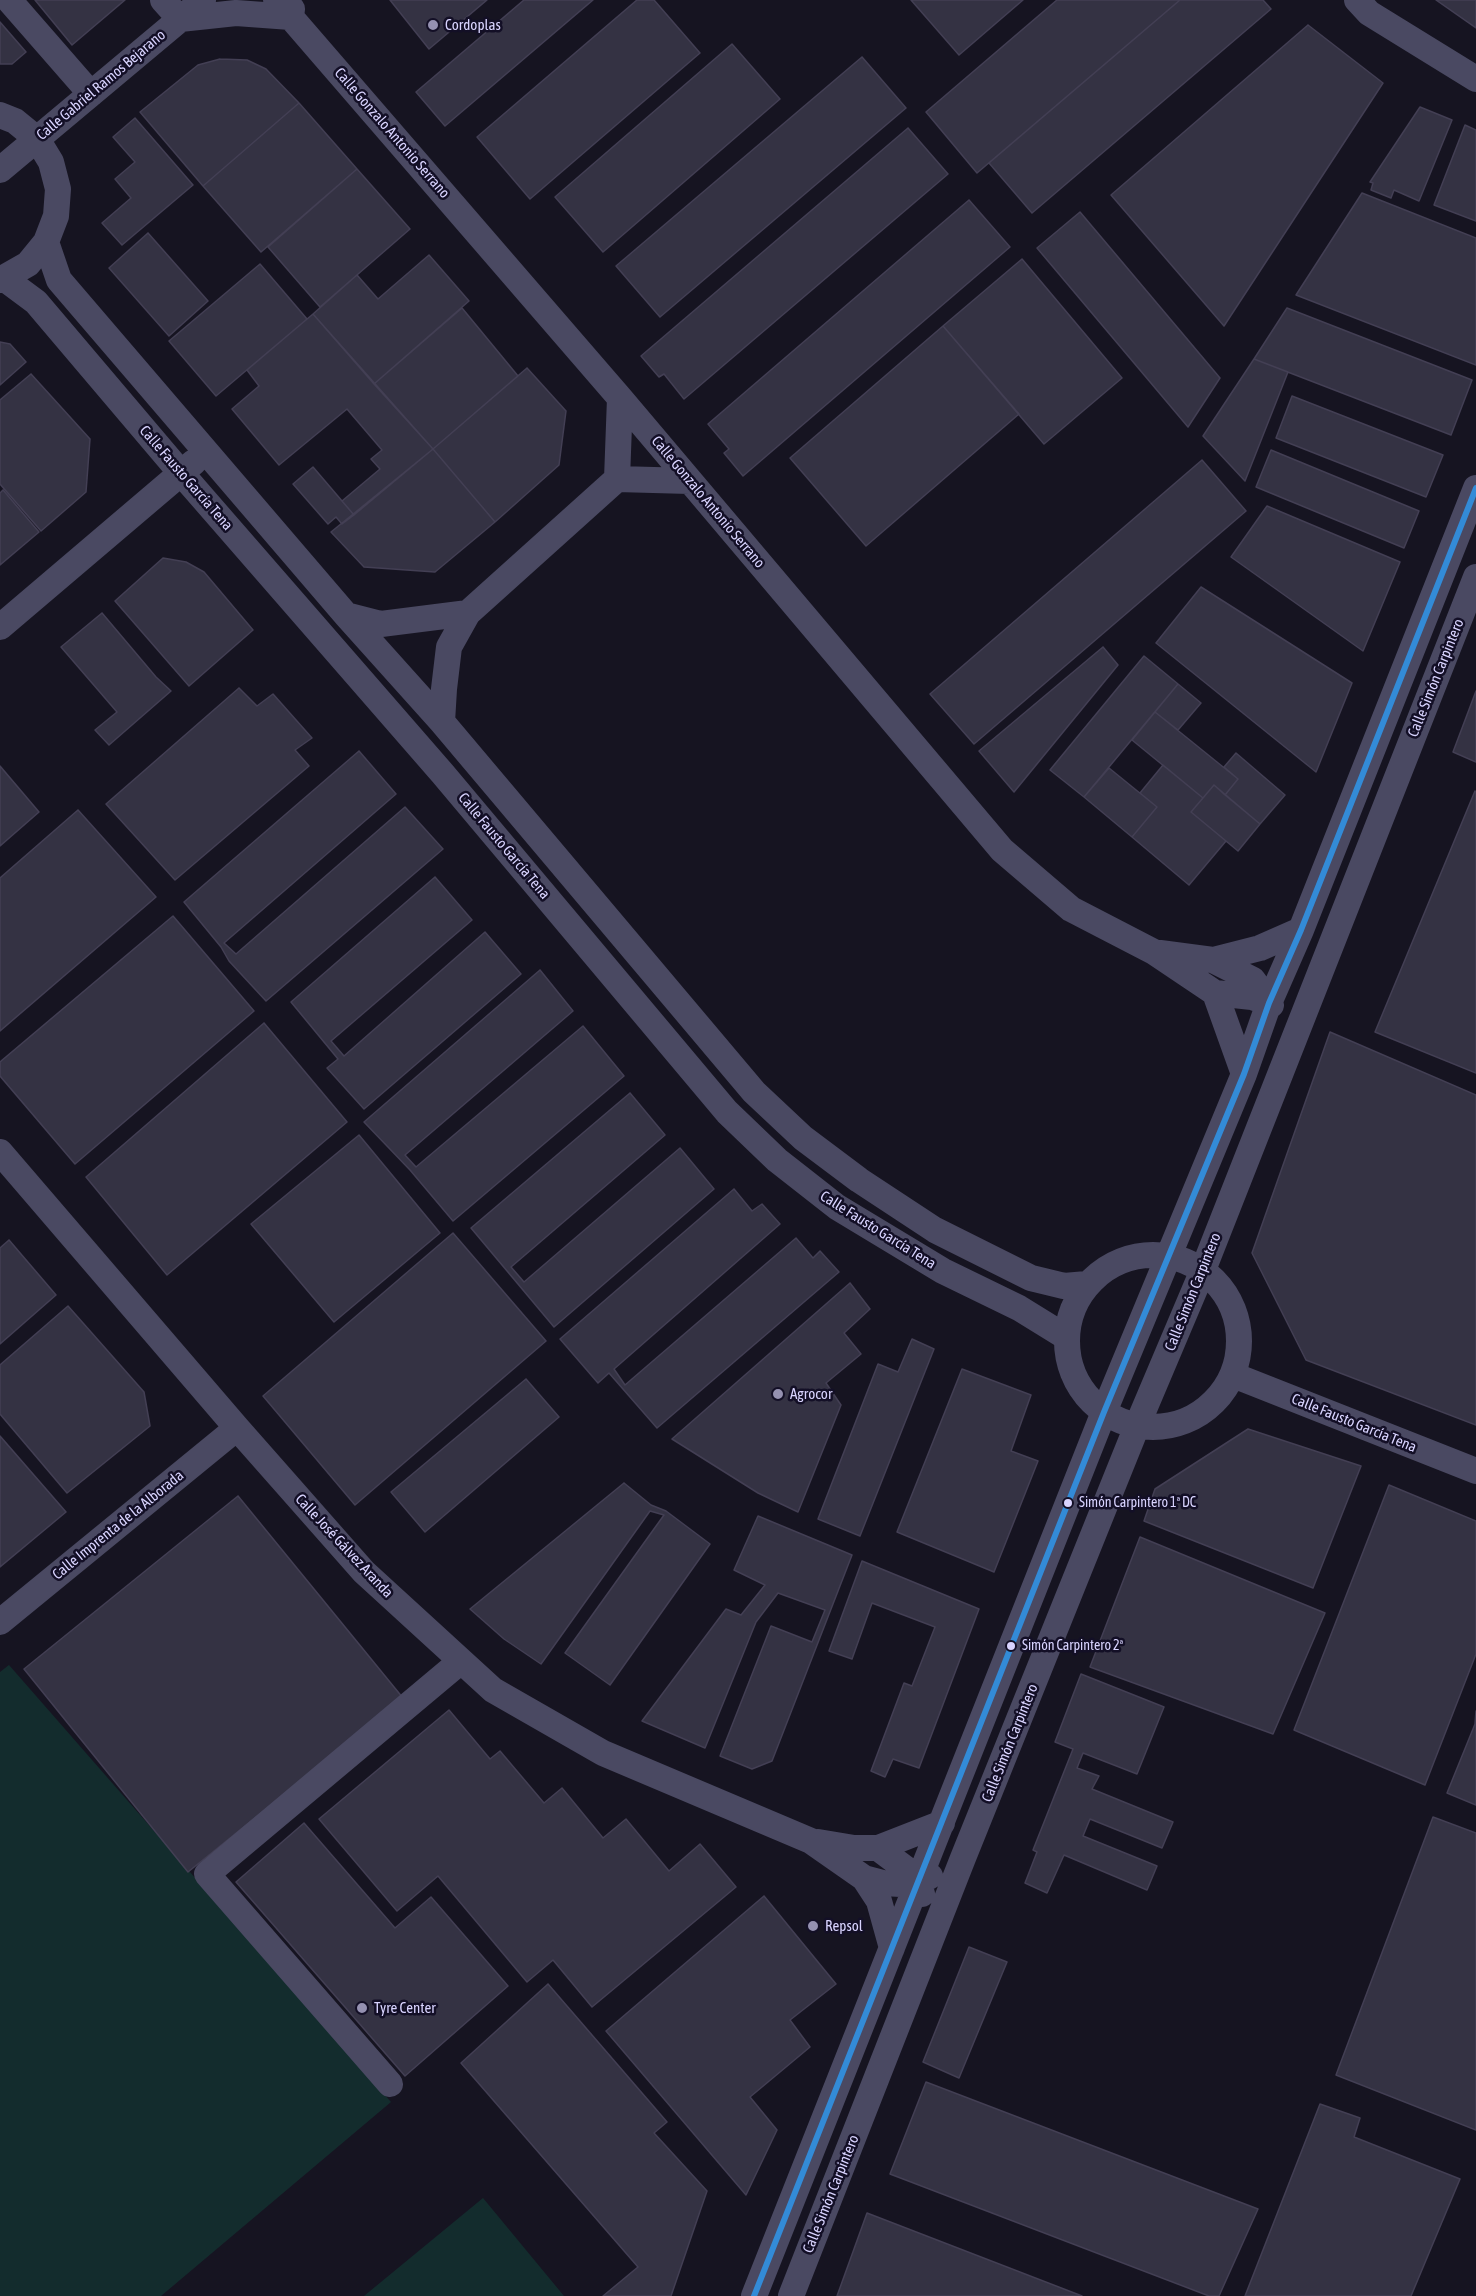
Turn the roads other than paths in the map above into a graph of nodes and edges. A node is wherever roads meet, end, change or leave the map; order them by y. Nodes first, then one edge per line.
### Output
1 (9, 0) edge
2 (163, 0) edge
3 (203, 0) edge
4 (1357, 0) edge
5 (287, 6) edge
6 (180, 19) junction
7 (1476, 79) edge
8 (91, 94) junction
9 (0, 115) edge
10 (37, 139) junction
11 (0, 170) edge
12 (46, 242) junction
13 (2, 279) edge
14 (620, 398) junction
15 (206, 452) junction
16 (180, 473) junction
17 (617, 479) junction
18 (690, 481) junction
19 (1476, 488) edge
20 (1473, 593) edge
21 (468, 613) junction
22 (346, 615) junction
23 (0, 627) edge
24 (442, 722) junction
25 (1378, 735) junction
26 (1409, 746) junction
27 (1363, 775) junction
28 (1394, 786) junction
29 (1301, 930) junction
30 (1154, 952) junction
31 (1213, 960) junction
32 (1316, 984) junction
33 (1215, 993) junction
34 (1269, 1003) junction
35 (1244, 1074) junction
36 (0, 1152) edge
37 (1234, 1191) junction
38 (1167, 1255) junction
39 (1203, 1270) junction
40 (1088, 1284) junction
41 (1066, 1337) junction
42 (1233, 1375) junction
43 (1104, 1412) junction
44 (1137, 1426) junction
45 (237, 1428) junction
46 (1476, 1471) edge
47 (0, 1622) edge
48 (461, 1661) junction
49 (942, 1823) junction
50 (811, 1841) junction
51 (878, 1848) junction
52 (963, 1858) junction
53 (864, 1878) junction
54 (918, 1883) junction
55 (935, 1931) junction
56 (892, 1948) junction
57 (390, 2084) dead end
58 (754, 2296) edge
59 (791, 2296) edge

1 - 8 street
2 - 6 street
3 - 6 street, Calle Gabriel Ramos Bejarano
4 - 7 street
5 - 6 street, Calle Gonzalo Antonio Serrano
5 - 14 street, Calle Gonzalo Antonio Serrano
6 - 8 street, Calle Gabriel Ramos Bejarano
8 - 10 street, Calle Gabriel Ramos Bejarano
9 - 10 street
10 - 11 street, Calle Gabriel Ramos Bejarano
10 - 12 street
12 - 13 street
12 - 15 street, Calle Fausto García Tena
13 - 16 street, Calle Fausto García Tena
14 - 17 street
14 - 18 street, Calle Gonzalo Antonio Serrano
15 - 16 street
15 - 22 street, Calle Fausto García Tena
16 - 23 street
16 - 41 street, Calle Fausto García Tena
17 - 18 street
17 - 21 street
18 - 30 street, Calle Gonzalo Antonio Serrano
19 - 25 street
20 - 26 street, Calle Simón Carpintero
21 - 22 street
21 - 24 street
22 - 24 street, Calle Fausto García Tena
24 - 40 street, Calle Fausto García Tena
25 - 26 street, Calle Simón Carpintero
25 - 27 street
26 - 28 street, Calle Simón Carpintero
27 - 28 street
27 - 29 street
28 - 32 street, Calle Simón Carpintero
29 - 31 street, Calle Gonzalo Antonio Serrano
29 - 34 street
30 - 31 street, Calle Gonzalo Antonio Serrano
30 - 33 street, Calle Gonzalo Antonio Serrano
31 - 34 street, Calle Gonzalo Antonio Serrano
32 - 34 street
32 - 37 street, Calle Simón Carpintero
33 - 34 street, Calle Gonzalo Antonio Serrano
33 - 35 street
34 - 35 street
34 - 37 street, Calle Simón Carpintero
35 - 38 street
36 - 45 street, Calle José Gálvez Aranda
37 - 39 street, Calle Simón Carpintero
38 - 39 street
38 - 40 street
38 - 43 street
39 - 42 street
39 - 44 street, Calle Simón Carpintero
40 - 41 street
41 - 43 street
42 - 44 street
42 - 46 street, Calle Fausto García Tena
43 - 44 street
43 - 49 street
44 - 52 street, Calle Simón Carpintero
45 - 47 street, Calle Imprenta de la Alborada
45 - 48 street, Calle José Gálvez Aranda
48 - 50 street, Calle José Gálvez Aranda
48 - 57 street
49 - 51 street, Calle José Gálvez Aranda
49 - 54 street
50 - 51 street, Calle José Gálvez Aranda
50 - 53 street, Calle José Gálvez Aranda
51 - 54 street
52 - 54 street
52 - 55 street, Calle Simón Carpintero
53 - 54 street
53 - 56 street, Calle José Gálvez Aranda
54 - 55 street
54 - 56 street
55 - 59 street, Calle Simón Carpintero
56 - 58 street

